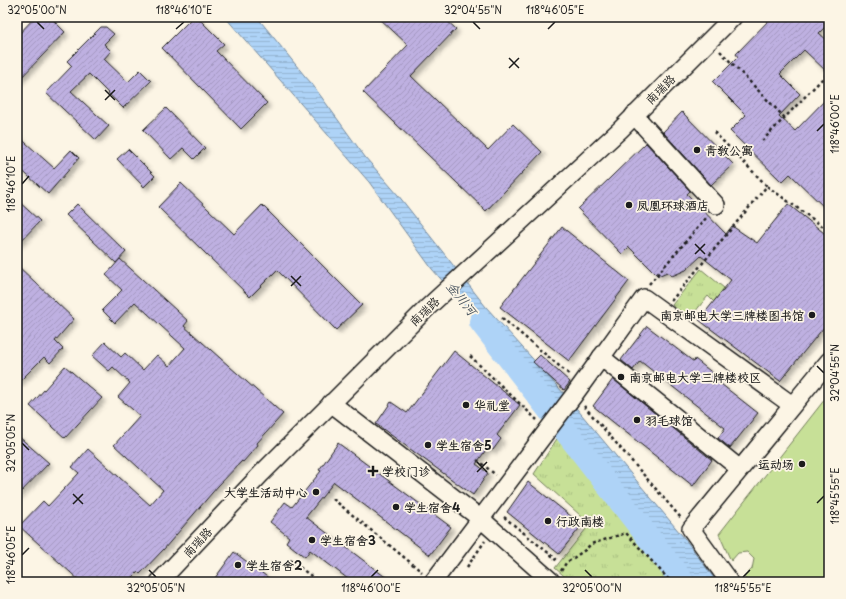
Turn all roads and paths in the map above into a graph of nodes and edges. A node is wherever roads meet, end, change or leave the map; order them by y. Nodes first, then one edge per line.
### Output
1 (733, 17) edge
2 (709, 41) junction
3 (829, 72) edge
4 (634, 115) junction
5 (785, 118) junction
6 (714, 132) dead end
7 (762, 141) dead end
8 (767, 186) junction
9 (716, 205) joint
10 (829, 231) edge
11 (644, 298) junction
12 (663, 311) junction
13 (502, 318) dead end
14 (470, 356) dead end
15 (601, 357) junction
16 (829, 361) edge
17 (574, 395) junction
18 (331, 404) junction
19 (792, 405) junction
20 (549, 427) junction
21 (477, 460) dead end
22 (740, 469) junction
23 (507, 484) junction
24 (333, 499) dead end
25 (481, 519) junction
26 (691, 529) junction
27 (290, 560) dead end
28 (728, 581) edge
29 (159, 582) edge
30 (319, 582) edge
31 (433, 582) edge
32 (552, 582) edge
33 (671, 582) edge

1 - 2 street, 南瑞路
2 - 4 street, 南瑞路
2 - 5 path
3 - 5 path
4 - 9 street
4 - 18 street, 南瑞路
5 - 7 path
6 - 8 path
8 - 10 path
8 - 12 path
9 - 11 path
11 - 12 street
11 - 15 street
12 - 19 street
13 - 17 path
14 - 20 path
15 - 17 street
15 - 22 street
16 - 19 street
17 - 20 street
17 - 26 path
18 - 25 street
18 - 29 street, 南瑞路
19 - 22 street
20 - 23 street
21 - 23 path
22 - 26 street
23 - 25 street
24 - 31 path
25 - 31 street
25 - 32 street
26 - 28 street
27 - 30 path
32 - 33 path

